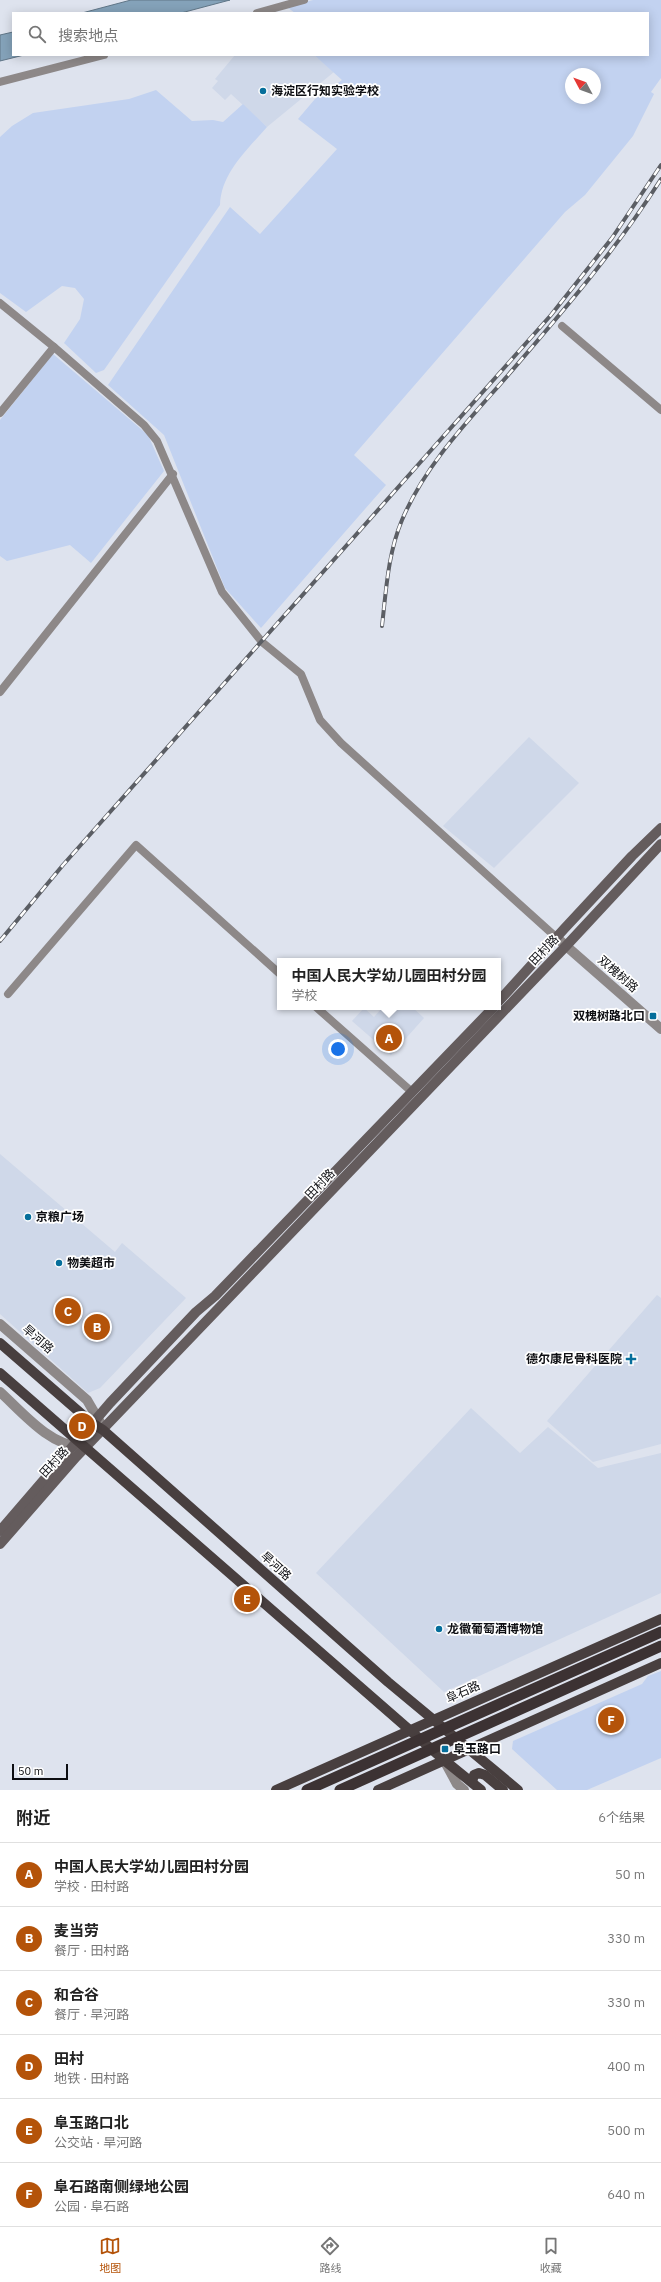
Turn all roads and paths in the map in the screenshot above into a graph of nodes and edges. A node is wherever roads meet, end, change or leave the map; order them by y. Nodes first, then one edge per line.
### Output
1 (304, 0) edge
2 (261, 12) edge
3 (100, 56) edge
4 (0, 82) edge
5 (0, 303) edge
6 (562, 326) dead end
7 (54, 347) junction
8 (661, 410) edge
9 (0, 413) edge
10 (172, 474) junction
11 (0, 692) edge
12 (661, 828) edge
13 (661, 844) edge
14 (557, 938) junction
15 (566, 946) junction
16 (277, 971) edge
17 (8, 994) dead end
18 (501, 999) edge
19 (319, 1010) edge
20 (491, 1010) edge
21 (661, 1029) edge
22 (412, 1092) junction
23 (0, 1324) edge
24 (1, 1343) edge
25 (0, 1373) edge
26 (0, 1392) edge
27 (95, 1420) junction
28 (103, 1430) junction
29 (74, 1443) junction
30 (86, 1447) junction
31 (0, 1531) edge
32 (0, 1544) edge
33 (661, 1619) edge
34 (661, 1632) edge
35 (661, 1646) edge
36 (661, 1663) edge
37 (433, 1720) junction
38 (411, 1731) junction
39 (468, 1748) junction
40 (444, 1760) junction
41 (472, 1782) junction
42 (276, 1790) edge
43 (307, 1790) edge
44 (340, 1790) edge
45 (378, 1790) edge
46 (464, 1790) edge
47 (481, 1790) edge
48 (503, 1790) edge
49 (518, 1790) edge

1 - 2 street
3 - 4 street
5 - 7 street
6 - 8 street
7 - 9 street
7 - 10 street
10 - 11 street
10 - 14 street
12 - 14 main road, 田村路
13 - 15 main road, 田村路
14 - 15 street, 双槐树路
14 - 18 main road, 田村路
15 - 21 street, 双槐树路
15 - 28 main road, 田村路
16 - 17 street
19 - 22 street
20 - 22 main road, 田村路
22 - 27 main road, 田村路
23 - 27 street, 旱河路
24 - 27 main road, 旱河路
25 - 29 main road
26 - 29 street
27 - 28 main road, 旱河路
27 - 29 main road, 田村路
28 - 30 main road, 田村路
28 - 37 main road, 旱河路
29 - 30 main road
29 - 31 main road, 田村路
30 - 32 main road, 田村路
30 - 38 main road
33 - 37 main road, 阜石路
34 - 43 highway, bridge
35 - 44 highway, bridge
36 - 39 main road
37 - 38 main road, 阜石路
37 - 39 main road, 旱河路
38 - 40 main road
38 - 42 main road, 阜石路
39 - 40 main road
39 - 49 main road, 旱河路
40 - 41 main road
40 - 45 main road
40 - 46 street
41 - 47 main road
41 - 48 main road

